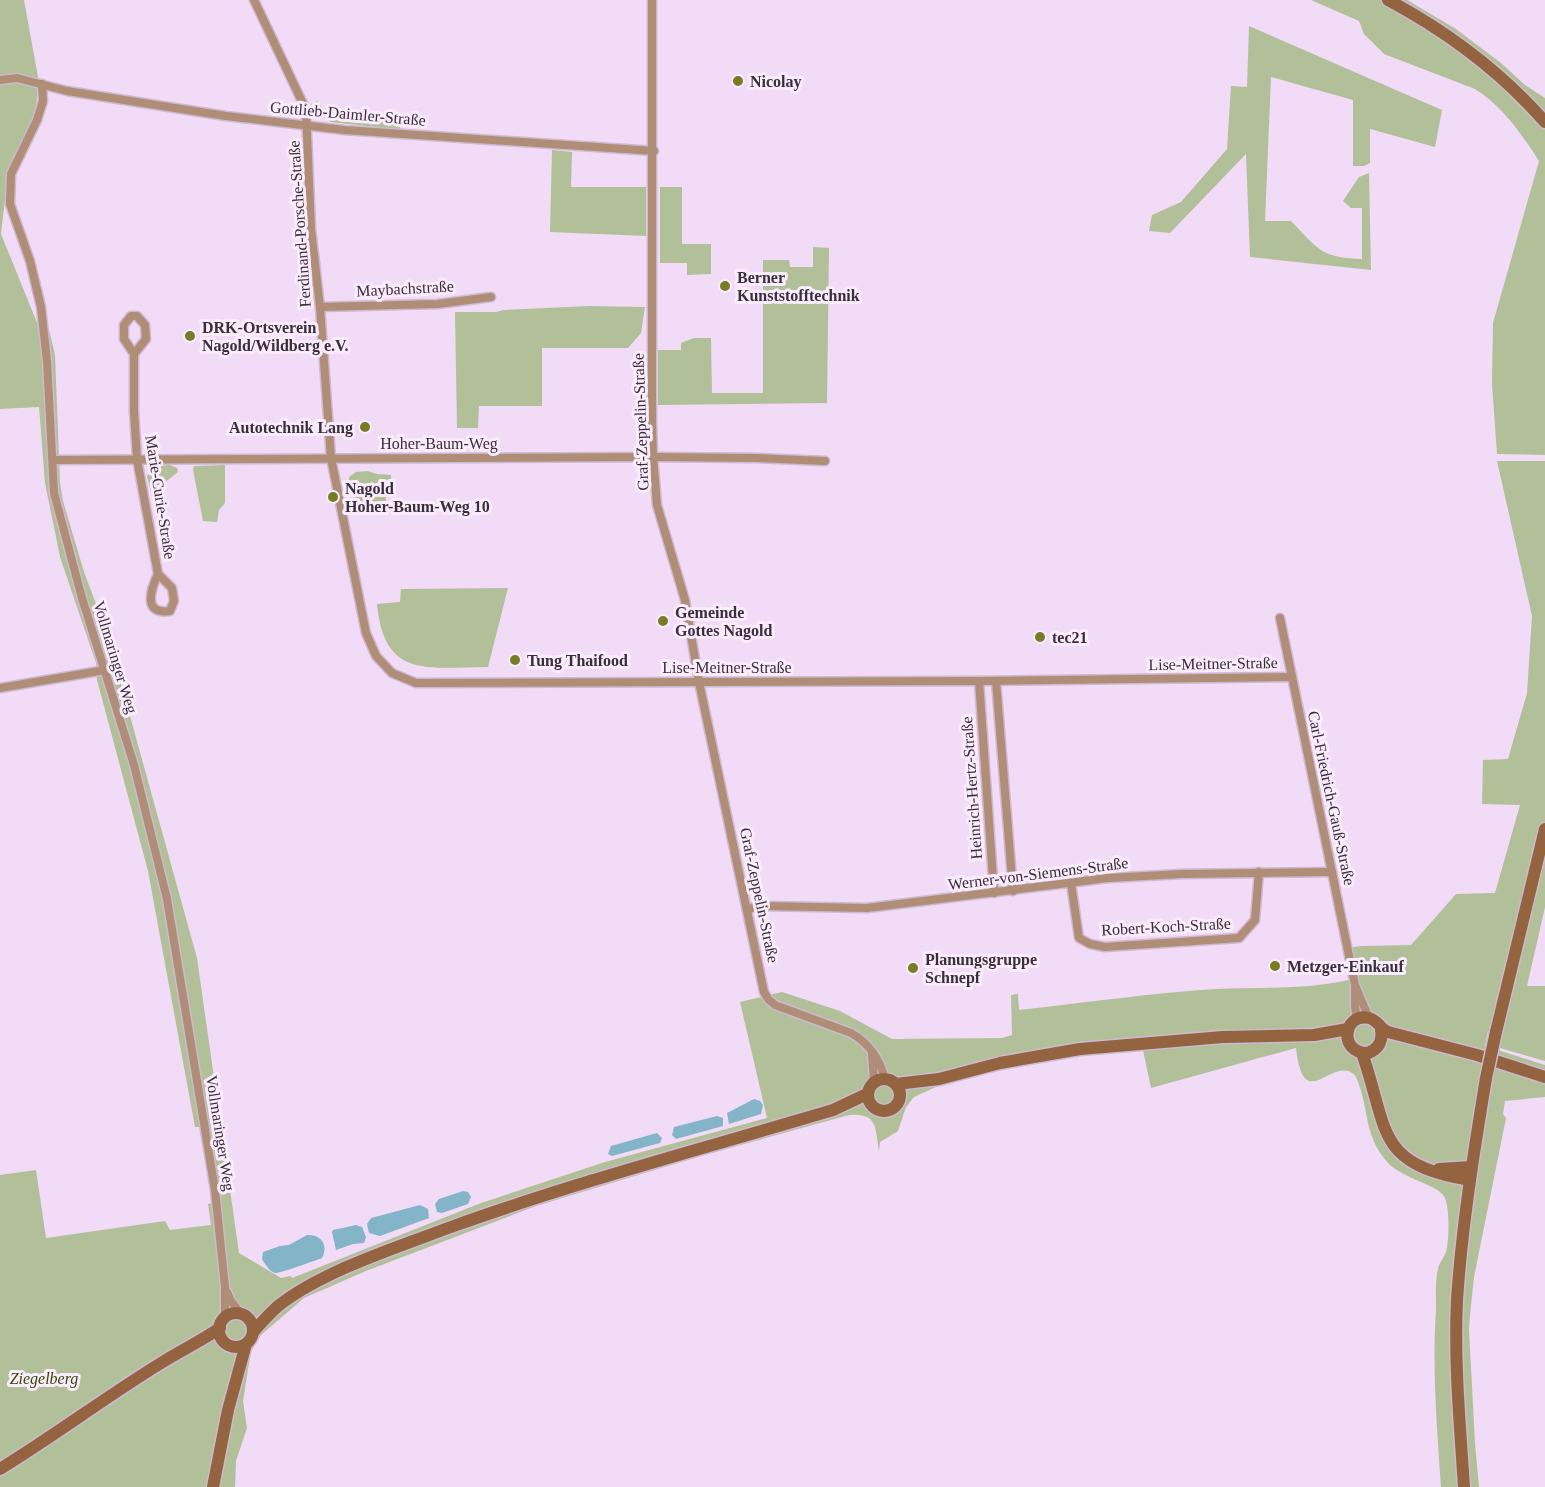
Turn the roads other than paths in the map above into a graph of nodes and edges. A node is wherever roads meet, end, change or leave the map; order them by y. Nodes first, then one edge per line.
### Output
1 (254, 0) edge
2 (652, 0) edge
3 (1388, 0) edge
4 (0, 80) edge
5 (42, 84) junction
6 (1531, 106) junction
7 (1545, 111) edge
8 (1545, 122) edge
9 (306, 125) junction
10 (654, 151) junction
11 (491, 297) dead end
12 (320, 307) junction
13 (134, 354) dead end
14 (653, 457) junction
15 (331, 458) junction
16 (137, 459) junction
17 (52, 460) junction
18 (825, 461) dead end
19 (158, 574) dead end
20 (1280, 618) dead end
21 (105, 670) junction
22 (1292, 677) junction
23 (979, 681) junction
24 (996, 681) junction
25 (699, 682) junction
26 (0, 688) edge
27 (1545, 829) edge
28 (1259, 872) junction
29 (1332, 872) junction
30 (1071, 883) junction
31 (1012, 891) junction
32 (994, 893) junction
33 (748, 910) junction
34 (1363, 1018) junction
35 (1347, 1034) junction
36 (1374, 1044) junction
37 (1545, 1077) edge
38 (889, 1085) junction
39 (869, 1099) junction
40 (1470, 1173) junction
41 (225, 1287) junction
42 (278, 1307) junction
43 (245, 1317) junction
44 (225, 1332) junction
45 (253, 1332) junction
46 (246, 1344) junction
47 (237, 1376) junction
48 (0, 1469) edge
49 (213, 1487) edge
50 (1464, 1487) edge

1 - 9 street, Ferdinand-Porsche-Straße
2 - 10 street, Graf-Zeppelin-Straße
3 - 6 street
4 - 5 street
5 - 9 street, Gottlieb-Daimler-Straße
5 - 17 street, Vollmaringer Weg
6 - 7 street
6 - 8 street
9 - 10 street, Gottlieb-Daimler-Straße
9 - 12 street, Ferdinand-Porsche-Straße
10 - 14 street, Graf-Zeppelin-Straße
11 - 12 street, Maybachstraße
12 - 15 street, Ferdinand-Porsche-Straße
13 - 16 street, Marie-Curie-Straße
14 - 15 street, Hoher-Baum-Weg
14 - 18 street, Hoher-Baum-Weg
14 - 25 street, Graf-Zeppelin-Straße
15 - 16 street, Hoher-Baum-Weg
15 - 25 street, Lise-Meitner-Straße
16 - 17 street, Hoher-Baum-Weg
16 - 19 street, Marie-Curie-Straße
17 - 21 street, Vollmaringer Weg
20 - 22 street, Carl-Friedrich-Gauß-Straße
21 - 26 street
21 - 41 street, Vollmaringer Weg
22 - 24 street, Lise-Meitner-Straße
22 - 29 street, Carl-Friedrich-Gauß-Straße
23 - 24 street, Lise-Meitner-Straße
23 - 25 street, Lise-Meitner-Straße
23 - 32 street, Heinrich-Hertz-Straße
24 - 31 street, Heinrich-Hertz-Straße
25 - 33 street, Graf-Zeppelin-Straße
27 - 40 street, bridge
28 - 29 street, Werner-von-Siemens-Straße
28 - 30 street, Werner-von-Siemens-Straße
28 - 30 street, Robert-Koch-Straße
29 - 34 street, Carl-Friedrich-Gauß-Straße
30 - 31 street, Werner-von-Siemens-Straße
31 - 32 street, Werner-von-Siemens-Straße
32 - 33 street, Werner-von-Siemens-Straße
33 - 38 street, Graf-Zeppelin-Straße
34 - 35 street
34 - 36 street
35 - 36 street
35 - 38 street
36 - 37 street
36 - 40 street
38 - 39 street
38 - 39 street
39 - 42 street
40 - 50 street
41 - 43 street, Vollmaringer Weg
41 - 44 street, Vollmaringer Weg
42 - 43 street
42 - 45 street
43 - 44 street
43 - 45 street
44 - 46 street
44 - 47 street
44 - 48 street
45 - 46 street
46 - 47 street
47 - 49 street

